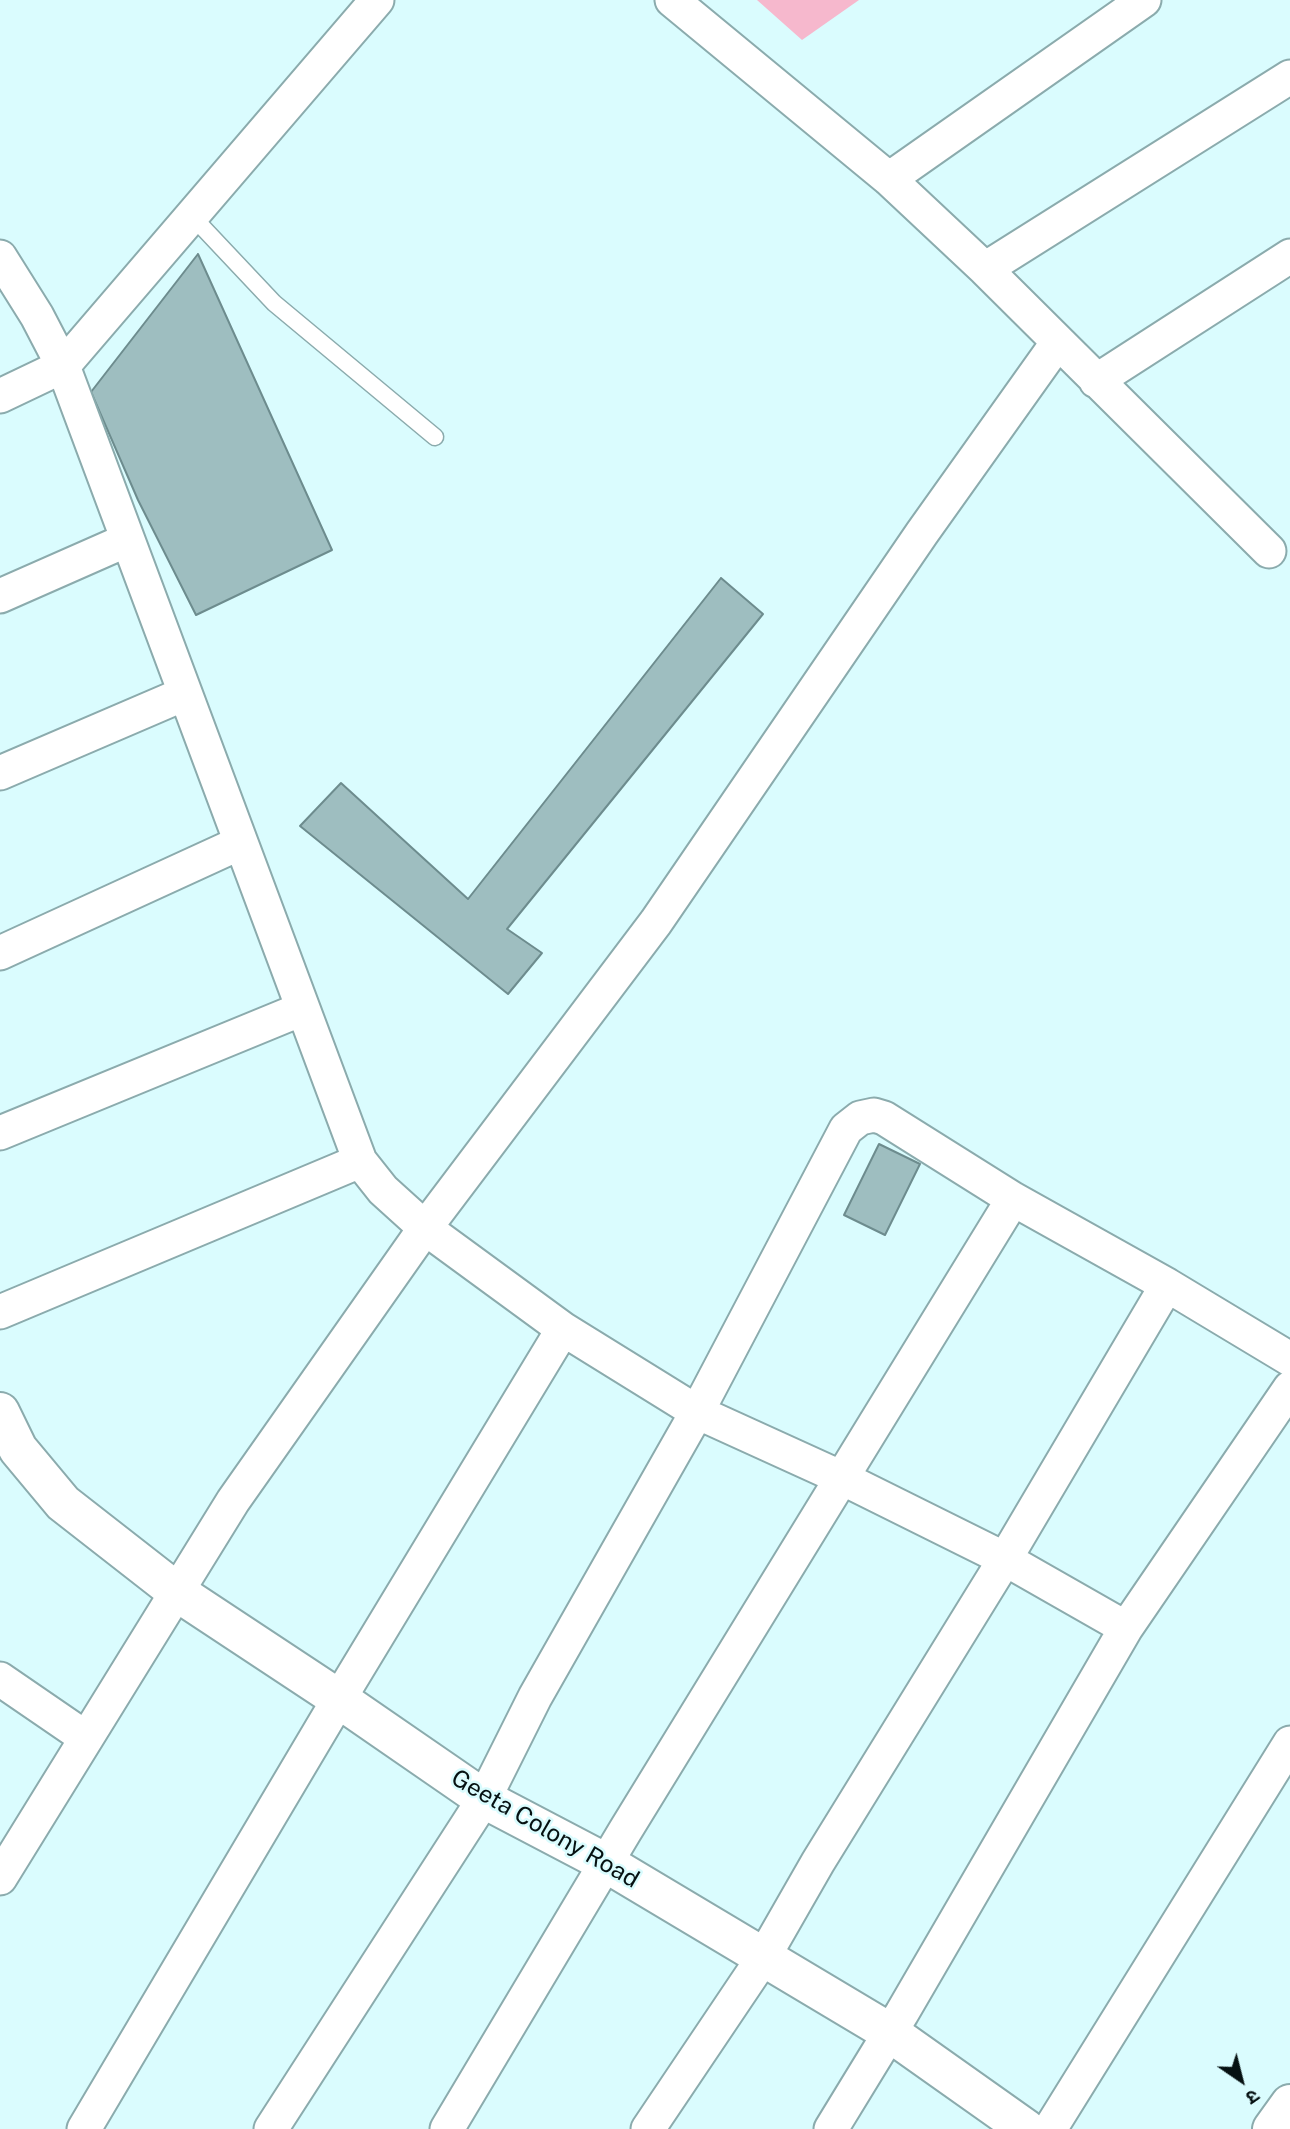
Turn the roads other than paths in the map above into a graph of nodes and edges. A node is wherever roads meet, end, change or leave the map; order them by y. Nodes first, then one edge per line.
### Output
1 (672, 0) edge
2 (1144, 0) edge
3 (368, 4) edge
4 (1290, 77) edge
5 (890, 178) junction
6 (192, 216) junction
7 (1290, 256) edge
8 (0, 257) edge
9 (985, 269) junction
10 (1058, 342) junction
11 (63, 366) junction
12 (1096, 381) junction
13 (0, 396) edge
14 (435, 437) dead end
15 (127, 540) junction
16 (1269, 551) dead end
17 (0, 596) edge
18 (184, 694) junction
19 (0, 773) edge
20 (240, 843) junction
21 (0, 953) edge
22 (302, 1009) junction
23 (0, 1133) edge
24 (360, 1161) junction
25 (1013, 1199) junction
26 (425, 1228) junction
27 (1167, 1285) junction
28 (0, 1312) edge
29 (563, 1329) junction
30 (1290, 1359) edge
31 (1290, 1388) edge
32 (0, 1412) edge
33 (698, 1412) junction
34 (842, 1478) junction
35 (1005, 1559) junction
36 (177, 1592) junction
37 (1126, 1628) junction
38 (0, 1679) edge
39 (339, 1699) junction
40 (86, 1738) junction
41 (1290, 1743) edge
42 (484, 1799) junction
43 (606, 1863) junction
44 (0, 1878) edge
45 (762, 1958) junction
46 (889, 2032) junction
47 (1290, 2104) edge
48 (84, 2129) edge
49 (271, 2129) edge
50 (447, 2129) edge
51 (648, 2129) edge
52 (831, 2129) edge
53 (1026, 2129) edge
54 (1050, 2129) edge
55 (1272, 2129) edge

1 - 5 street
2 - 5 street
3 - 6 street
4 - 9 street
5 - 9 street
6 - 11 street
6 - 14 lane
7 - 12 street
8 - 11 street
9 - 10 street
10 - 12 street
10 - 26 street
11 - 13 street
11 - 15 street
12 - 16 street
15 - 17 street
15 - 18 street
18 - 19 street
18 - 20 street
20 - 21 street
20 - 22 street
22 - 23 street
22 - 24 street
24 - 26 street
24 - 28 street
25 - 27 street
25 - 33 street
25 - 34 street
26 - 29 street
26 - 36 street
27 - 30 street
27 - 35 street
29 - 33 street
29 - 39 street
31 - 37 street
32 - 36 street, Geeta Colony Road
33 - 34 street
33 - 42 street
34 - 35 street
34 - 43 street
35 - 37 street
35 - 45 street
36 - 39 street, Geeta Colony Road
36 - 40 street
37 - 46 street
38 - 40 street
39 - 42 street, Geeta Colony Road
39 - 48 street
40 - 44 street
41 - 54 street
42 - 43 street, Geeta Colony Road
42 - 49 street
43 - 45 street, Geeta Colony Road
43 - 50 street
45 - 46 street, Geeta Colony Road
45 - 51 street
46 - 52 street
46 - 53 street, Geeta Colony Road
47 - 55 street

